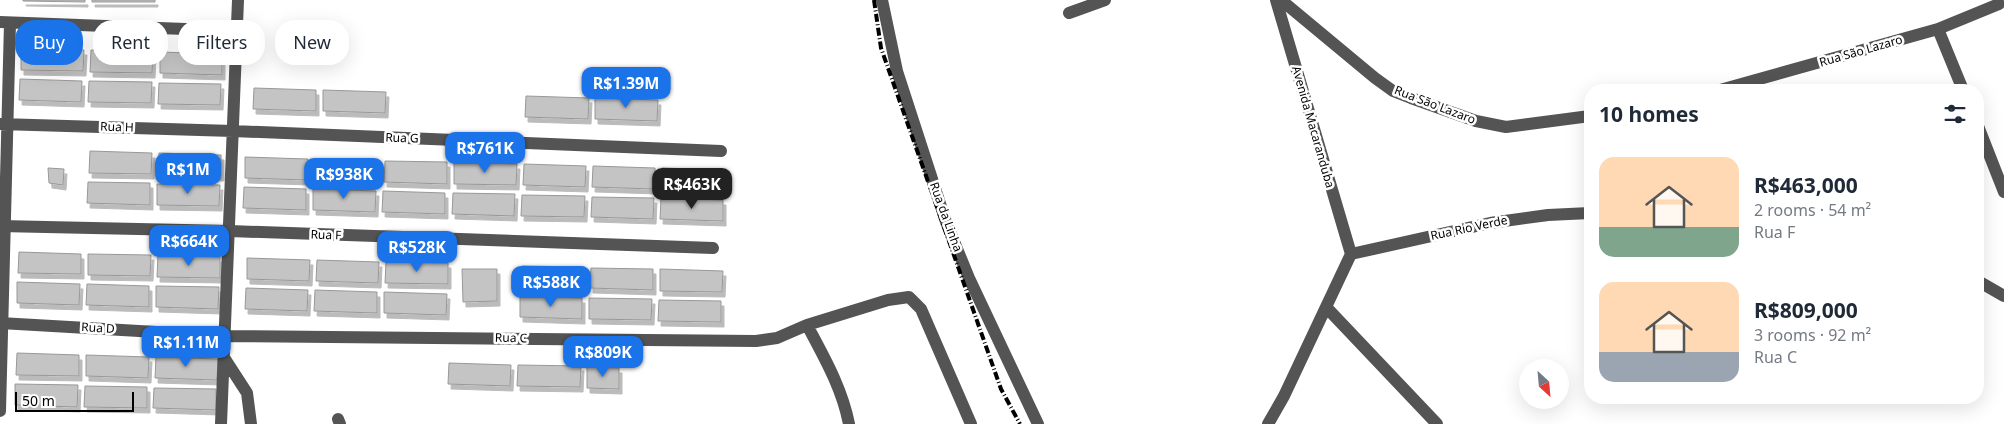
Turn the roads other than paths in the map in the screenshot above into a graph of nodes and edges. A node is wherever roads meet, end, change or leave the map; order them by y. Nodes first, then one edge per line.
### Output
1 (238, 0) edge
2 (882, 0) edge
3 (1105, 0) edge
4 (1276, 0) edge
5 (1281, 0) edge
6 (1999, 4) edge
7 (1069, 13) dead end
8 (238, 20) edge
9 (5, 23) edge
10 (178, 29) edge
11 (1938, 29) junction
12 (236, 65) edge
13 (1741, 84) edge
14 (1961, 84) edge
15 (1584, 117) edge
16 (4, 124) edge
17 (233, 131) junction
18 (1984, 141) edge
19 (721, 152) dead end
20 (2004, 192) edge
21 (1584, 213) edge
22 (2, 226) edge
23 (230, 231) junction
24 (713, 248) dead end
25 (1350, 254) junction
26 (1984, 284) edge
27 (2004, 296) edge
28 (1326, 307) junction
29 (1, 323) edge
30 (807, 325) junction
31 (226, 336) junction
32 (225, 359) junction
33 (0, 411) edge
34 (222, 422) edge
35 (252, 424) edge
36 (849, 424) edge
37 (971, 424) edge
38 (1038, 424) edge
39 (1268, 424) edge
40 (1437, 424) edge

1 - 8 street
2 - 38 street, Rua da Linha
3 - 7 street
4 - 25 street, Avenida Macaranduba
5 - 15 street, Rua São Lazaro
6 - 11 street, Rua São Lazaro
9 - 10 street
9 - 16 street
11 - 13 street, Rua São Lazaro
11 - 14 street
12 - 17 street
16 - 17 street, Rua H
16 - 22 street
17 - 19 street, Rua G
17 - 23 street
18 - 20 street
21 - 25 street, Rua Rio Verde
22 - 23 street, Rua F
22 - 29 street
23 - 24 street, Rua F
23 - 31 street
25 - 28 street
26 - 27 street
28 - 39 street
28 - 40 street
29 - 31 street, Rua D
29 - 33 street
30 - 31 street, Rua C
30 - 36 street
30 - 37 street, Rua C
31 - 32 street
32 - 34 street
32 - 35 street

